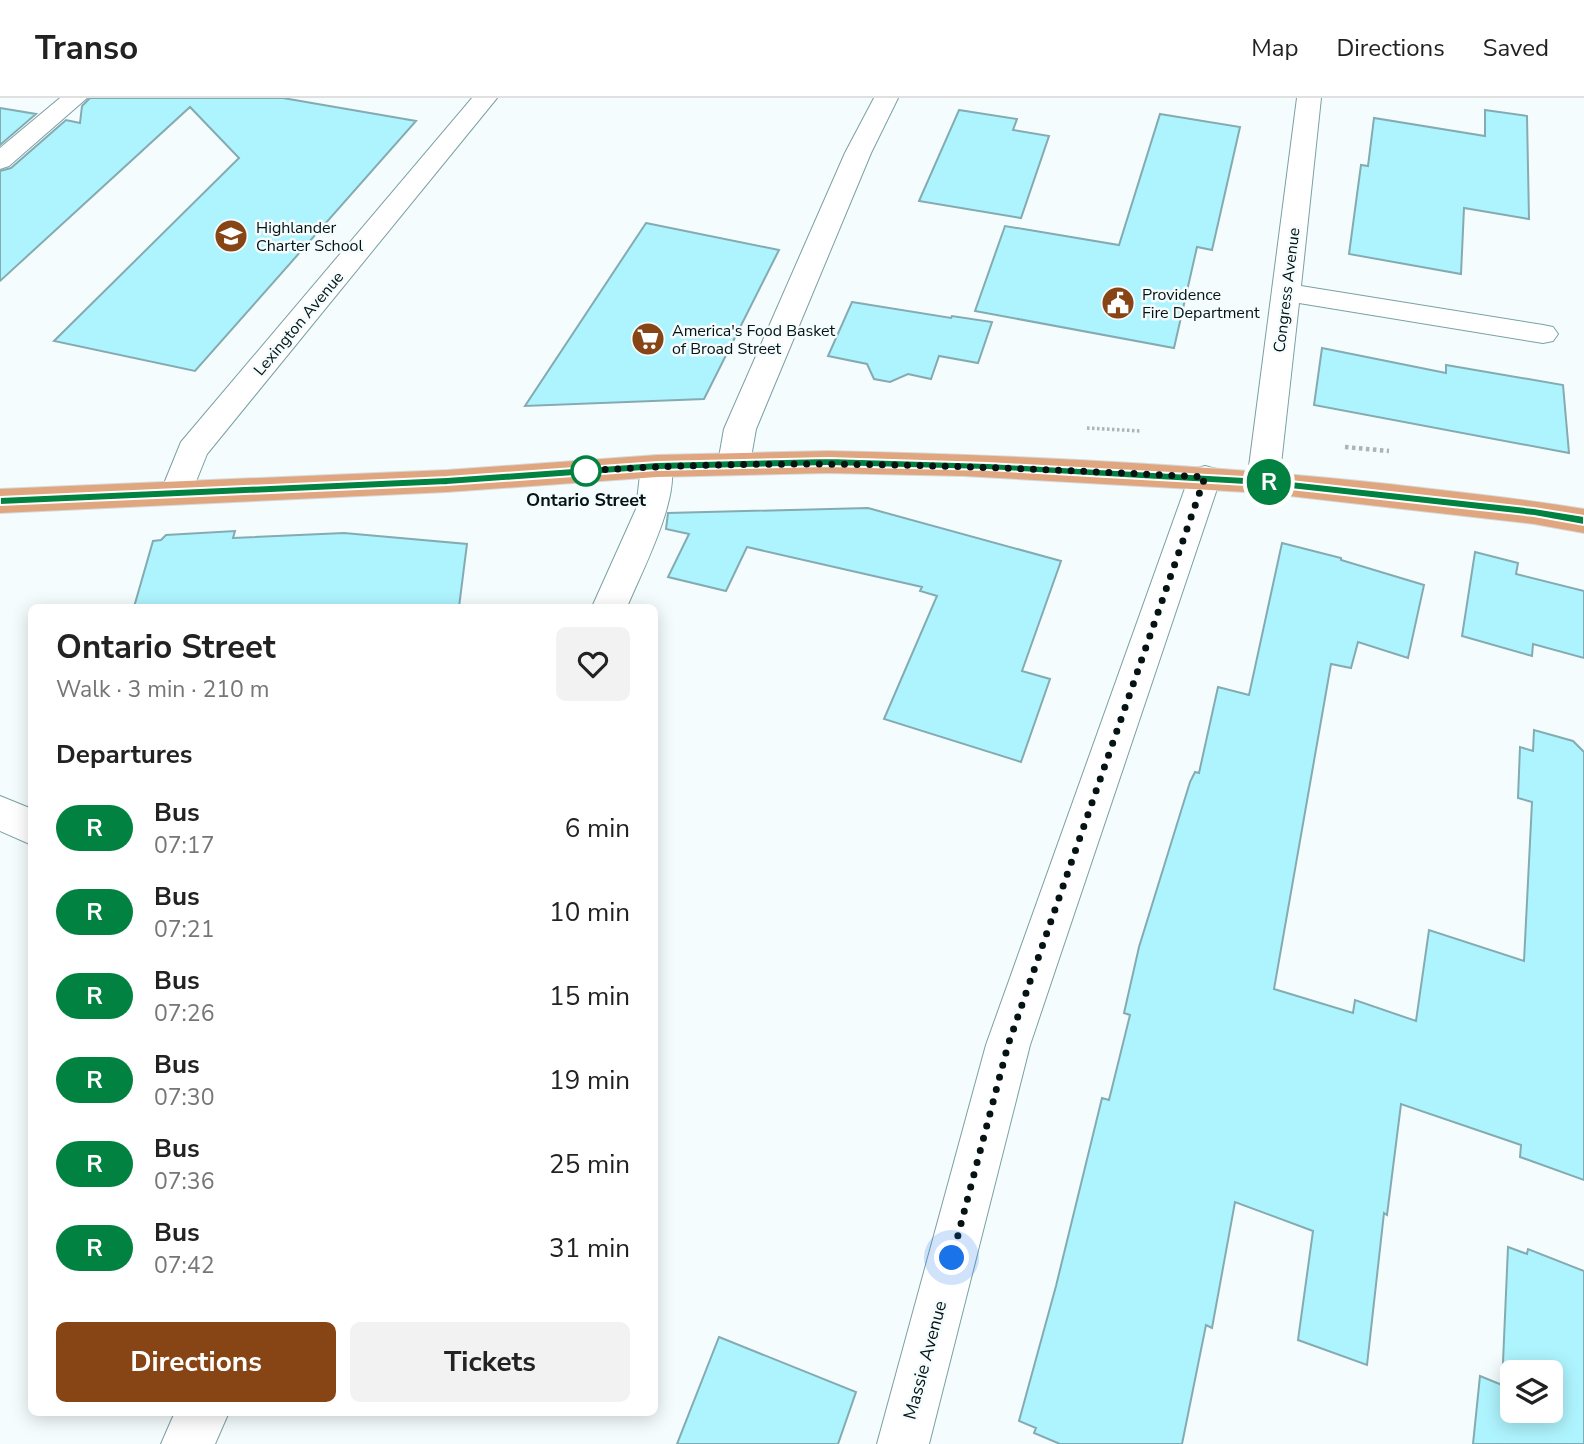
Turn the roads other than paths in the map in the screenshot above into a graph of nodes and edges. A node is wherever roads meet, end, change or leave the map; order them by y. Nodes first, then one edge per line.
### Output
1 (75, 98) edge
2 (485, 98) edge
3 (886, 98) edge
4 (1309, 98) edge
5 (0, 161) edge
6 (1286, 292) junction
7 (1543, 334) dead end
8 (733, 463) junction
9 (657, 466) junction
10 (1205, 477) junction
11 (1263, 482) junction
12 (177, 491) junction
13 (0, 501) edge
14 (1584, 521) edge
15 (609, 604) edge
16 (0, 813) edge
17 (28, 826) edge
18 (200, 1416) edge
19 (187, 1444) edge
20 (903, 1444) edge

1 - 5 street
2 - 12 street, Lexington Avenue
3 - 8 street
4 - 6 street, Congress Avenue
6 - 7 street
6 - 11 street, Congress Avenue
8 - 9 main road
8 - 10 main road
9 - 12 main road
9 - 15 street
10 - 11 main road
10 - 20 street, Massie Avenue
11 - 14 main road
12 - 13 main road
16 - 17 street
18 - 19 street

